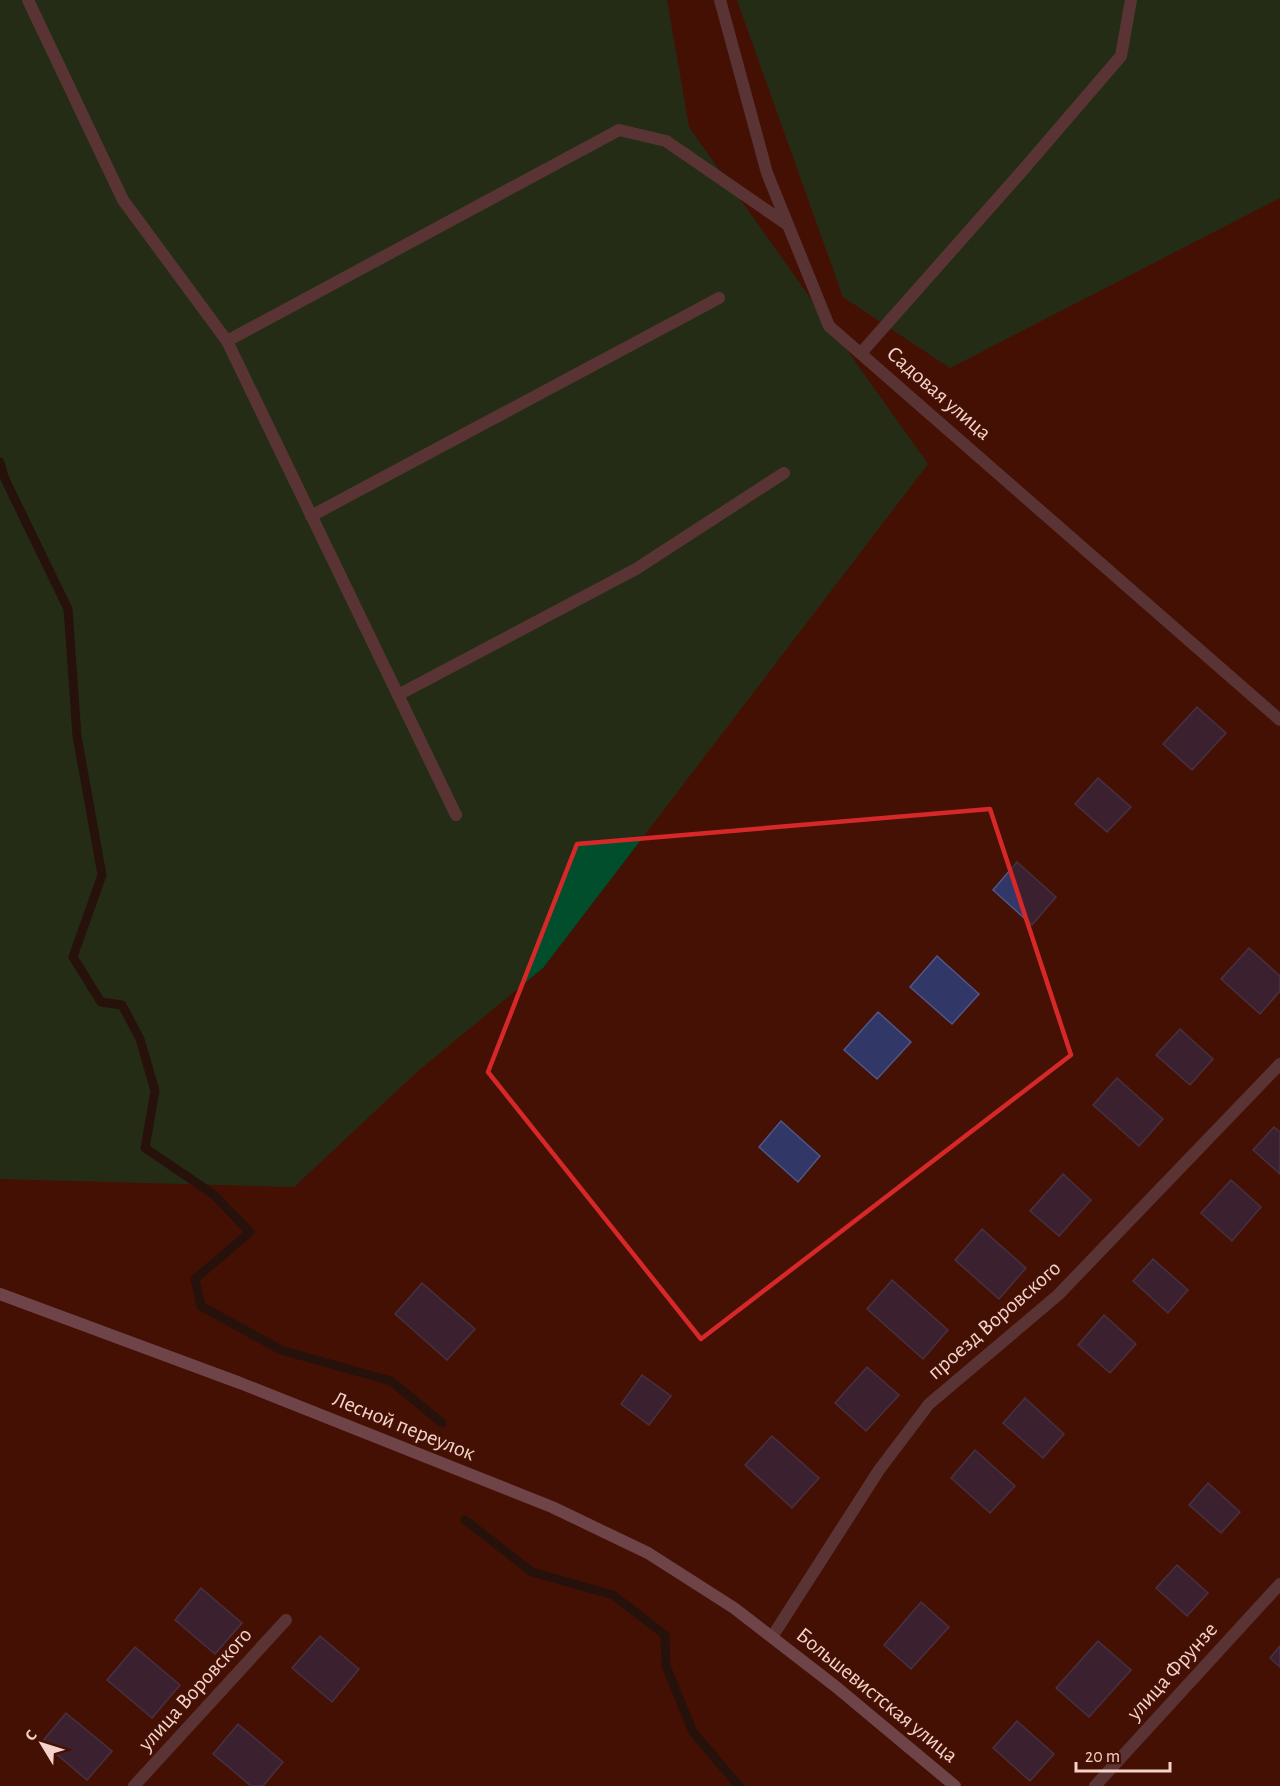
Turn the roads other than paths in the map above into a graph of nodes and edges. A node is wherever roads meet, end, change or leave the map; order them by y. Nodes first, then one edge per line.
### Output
1 (28, 0) edge
2 (720, 0) edge
3 (1131, 0) edge
4 (788, 225) junction
5 (720, 298) dead end
6 (226, 341) junction
7 (861, 352) junction
8 (784, 473) dead end
9 (311, 516) junction
10 (398, 695) junction
11 (1280, 720) edge
12 (456, 815) dead end
13 (1280, 1064) edge
14 (0, 1294) edge
15 (1280, 1584) edge
16 (286, 1620) dead end
17 (772, 1637) junction
18 (134, 1786) edge
19 (955, 1786) edge
20 (1095, 1786) edge

1 - 6 street
2 - 4 street, Садовая улица
3 - 7 street
4 - 6 street
4 - 7 street, Садовая улица
5 - 9 street
6 - 9 street
7 - 11 street, Садовая улица
8 - 10 street
9 - 10 street
10 - 12 street
13 - 17 street, проезд Воровского
14 - 17 street, Лесной переулок
15 - 20 street, улица Фрунзе
16 - 18 street, улица Воровского
17 - 19 street, Большевистская улица

